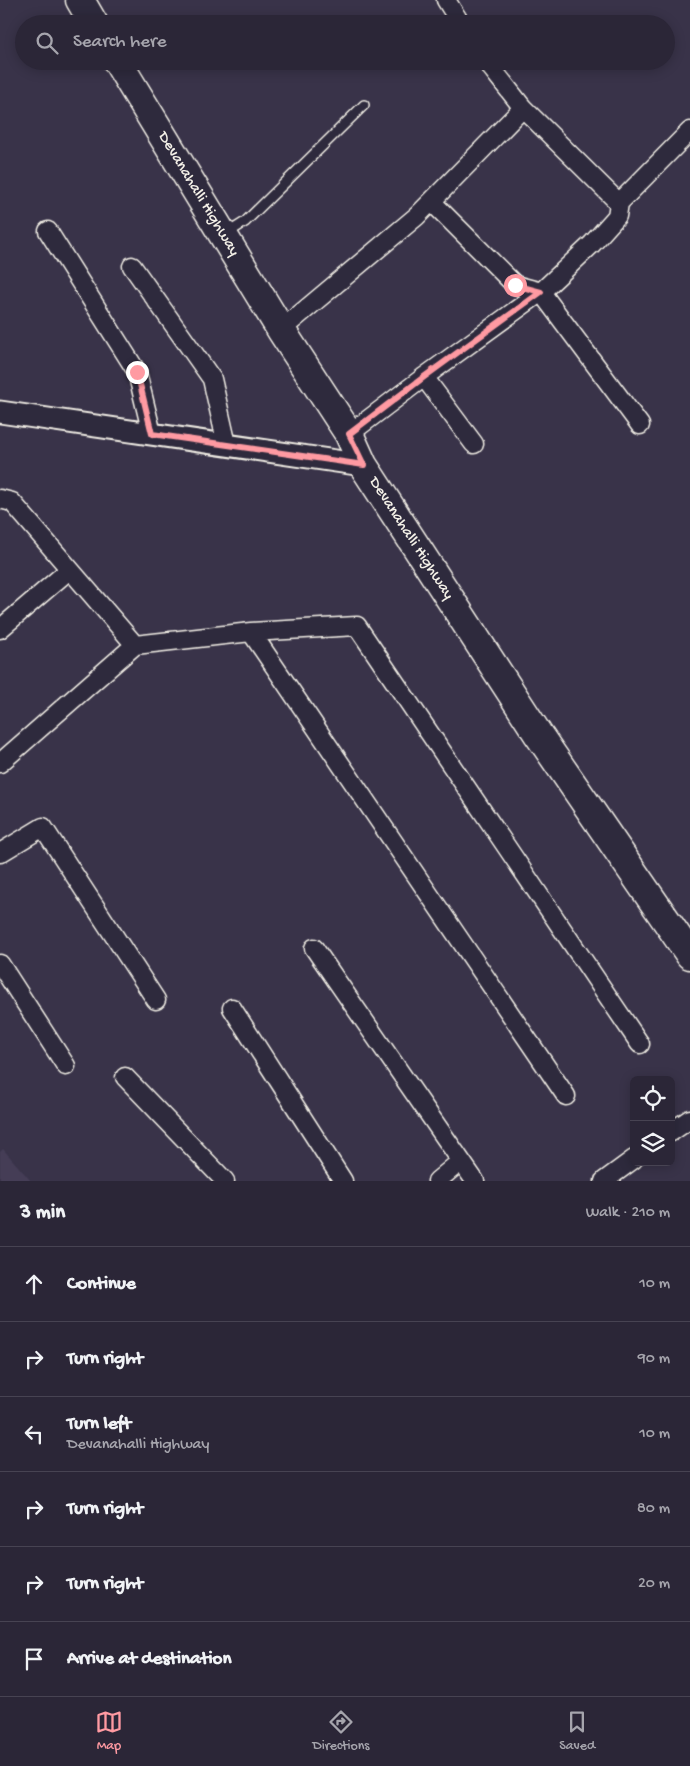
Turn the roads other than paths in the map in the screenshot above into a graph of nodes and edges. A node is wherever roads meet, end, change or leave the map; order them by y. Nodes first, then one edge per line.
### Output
1 (80, 0) edge
2 (446, 0) edge
3 (89, 15) edge
4 (456, 15) edge
5 (123, 70) edge
6 (493, 70) edge
7 (364, 105) dead end
8 (523, 108) junction
9 (690, 131) edge
10 (432, 202) junction
11 (619, 203) junction
12 (48, 231) dead end
13 (224, 236) junction
14 (132, 266) dead end
15 (541, 292) junction
16 (282, 330) junction
17 (424, 377) junction
18 (0, 412) edge
19 (640, 425) dead end
20 (152, 434) junction
21 (349, 434) junction
22 (474, 444) dead end
23 (227, 445) junction
24 (364, 465) junction
25 (4, 504) edge
26 (69, 570) junction
27 (0, 629) edge
28 (251, 632) junction
29 (135, 645) junction
30 (0, 763) edge
31 (0, 853) edge
32 (314, 948) dead end
33 (690, 955) edge
34 (0, 964) edge
35 (156, 1000) dead end
36 (232, 1008) dead end
37 (640, 1044) dead end
38 (66, 1066) dead end
39 (125, 1077) dead end
40 (566, 1096) dead end
41 (690, 1119) edge
42 (675, 1129) edge
43 (461, 1161) junction
44 (630, 1162) edge
45 (225, 1181) edge
46 (343, 1181) edge
47 (437, 1181) edge
48 (475, 1181) edge
49 (604, 1181) edge

1 - 3 main road
2 - 4 street
5 - 13 main road, Devanahalli Highway
6 - 8 street
7 - 13 lane
8 - 10 street
8 - 11 street
9 - 11 street
10 - 15 street
10 - 16 street
11 - 15 street
12 - 20 street
13 - 16 main road, Devanahalli Highway
14 - 23 street
15 - 17 street
15 - 19 street
16 - 21 main road, Devanahalli Highway
17 - 21 street
17 - 22 street
18 - 20 street
20 - 23 street
21 - 24 main road, Devanahalli Highway
23 - 24 street
24 - 33 main road, Devanahalli Highway
25 - 26 street
26 - 27 street
26 - 29 street
28 - 29 street
28 - 37 street
28 - 40 street
29 - 30 street
31 - 35 street
32 - 43 street
34 - 38 street
36 - 46 street
39 - 45 street
41 - 42 street
43 - 47 street
43 - 48 street
44 - 49 street

